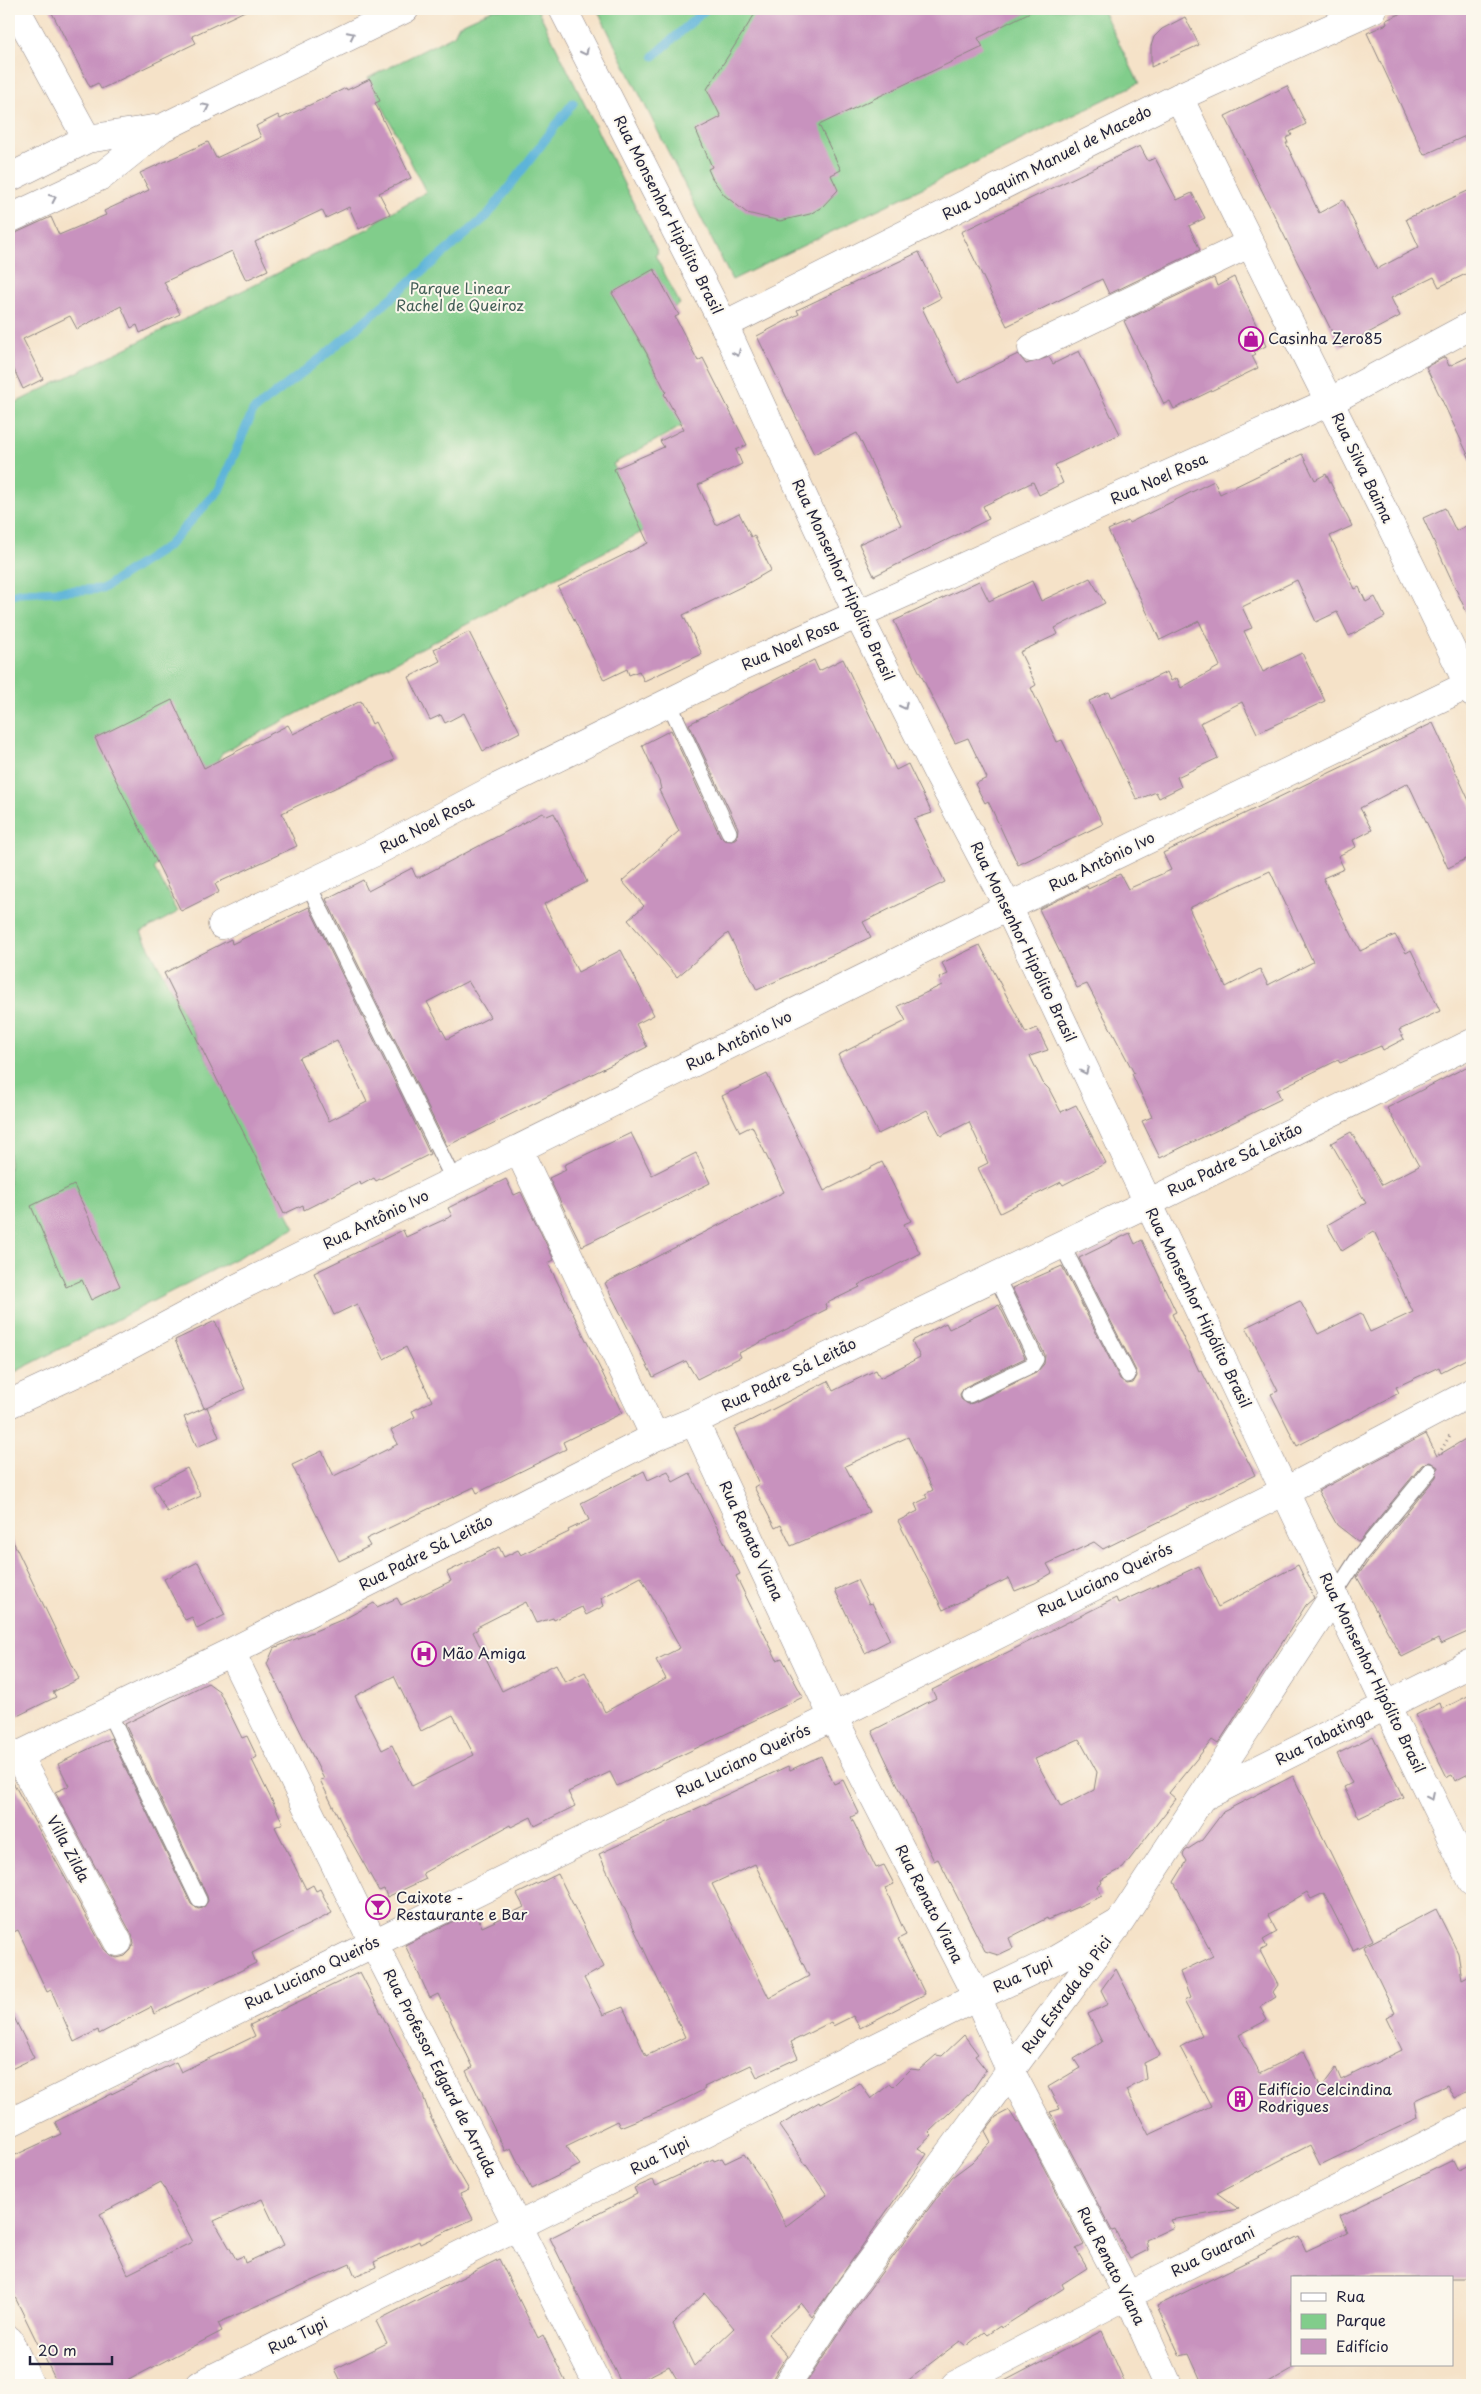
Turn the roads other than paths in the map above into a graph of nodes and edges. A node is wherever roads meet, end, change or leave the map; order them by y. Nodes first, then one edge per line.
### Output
1 (16, 9) edge
2 (405, 9) edge
3 (563, 9) edge
4 (1373, 9) edge
5 (1179, 97) junction
6 (162, 128) junction
7 (87, 139) junction
8 (9, 178) edge
9 (9, 219) edge
10 (1249, 244) junction
11 (724, 325) junction
12 (1472, 325) edge
13 (1032, 348) dead end
14 (1329, 402) junction
15 (858, 615) junction
16 (1471, 687) edge
17 (669, 703) junction
18 (729, 832) dead end
19 (308, 884) junction
20 (1008, 907) junction
21 (222, 925) dead end
22 (1472, 1043) edge
23 (518, 1149) junction
24 (454, 1181) junction
25 (1148, 1203) junction
26 (1062, 1245) junction
27 (996, 1276) junction
28 (1128, 1375) dead end
29 (1472, 1392) edge
30 (968, 1395) dead end
31 (9, 1404) edge
32 (694, 1420) junction
33 (655, 1437) junction
34 (1429, 1472) dead end
35 (1285, 1491) junction
36 (1334, 1595) junction
37 (231, 1652) junction
38 (1472, 1663) edge
39 (1386, 1705) junction
40 (108, 1710) junction
41 (834, 1717) junction
42 (14, 1758) edge
43 (1203, 1798) junction
44 (1472, 1881) edge
45 (199, 1900) dead end
46 (1120, 1922) junction
47 (118, 1942) dead end
48 (373, 1942) junction
49 (977, 1997) junction
50 (1011, 2072) junction
51 (1472, 2122) edge
52 (9, 2123) edge
53 (517, 2227) junction
54 (1128, 2295) junction
55 (9, 2340) edge
56 (30, 2385) edge
57 (199, 2385) edge
58 (598, 2385) edge
59 (787, 2385) edge
60 (955, 2385) edge
61 (1168, 2385) edge

1 - 7 street
6 -> 2 street
3 -> 11 street, Rua Monsenhor Hipólito Brasil
4 - 5 street, Rua Joaquim Manuel de Macedo
5 - 10 street, Rua Silva Baima
5 - 11 street, Rua Joaquim Manuel de Macedo
6 - 7 street
9 -> 6 street
7 - 8 street
10 - 13 street
10 - 14 street, Rua Silva Baima
11 -> 15 street, Rua Monsenhor Hipólito Brasil
12 - 14 street, Rua Noel Rosa
14 - 15 street, Rua Noel Rosa
14 - 16 street, Rua Silva Baima
15 - 17 street, Rua Noel Rosa
15 -> 20 street, Rua Monsenhor Hipólito Brasil
16 - 20 street, Rua Antônio Ivo
17 - 18 lane
17 - 19 street, Rua Noel Rosa
19 - 21 street, Rua Noel Rosa
19 - 24 lane
20 - 23 street, Rua Antônio Ivo
20 -> 25 street, Rua Monsenhor Hipólito Brasil
22 - 25 street, Rua Padre Sá Leitão
23 - 24 street, Rua Antônio Ivo
23 - 33 street
24 - 31 street, Rua Antônio Ivo
25 - 26 street, Rua Padre Sá Leitão
25 - 35 street, Rua Monsenhor Hipólito Brasil
26 - 27 street, Rua Padre Sá Leitão
26 - 28 lane
27 - 30 lane
27 - 32 street, Rua Padre Sá Leitão
29 - 35 street, Rua Luciano Queirós
32 - 33 street, Rua Padre Sá Leitão
32 - 41 street, Rua Renato Viana
33 - 37 street, Rua Padre Sá Leitão
34 - 36 lane
35 - 36 street, Rua Monsenhor Hipólito Brasil
35 - 41 street, Rua Luciano Queirós
36 - 39 street, Rua Monsenhor Hipólito Brasil
36 - 43 street, Rua Estrada do Pici
37 - 40 street, Rua Padre Sá Leitão
37 - 48 street, Rua Professor Edgard de Arruda
38 - 39 street, Rua Tabatinga
39 - 43 street, Rua Tabatinga
39 -> 44 street, Rua Monsenhor Hipólito Brasil
40 - 42 street, Rua Padre Sá Leitão
40 - 45 lane
41 - 48 street, Rua Luciano Queirós
41 - 49 street, Rua Renato Viana
42 - 47 street, Villa Zilda
43 - 46 street, Rua Estrada do Pici
46 - 49 street, Rua Tupi
46 - 50 street, Rua Estrada do Pici
48 - 52 street, Rua Luciano Queirós
48 - 53 street, Rua Professor Edgard de Arruda
49 - 50 street, Rua Renato Viana
49 - 53 street, Rua Tupi
50 - 54 street, Rua Renato Viana
50 - 59 street, Rua Estrada do Pici
51 - 54 street, Rua Guarani
53 - 57 street, Rua Tupi
53 - 58 street, Rua Professor Edgard de Arruda
54 - 60 street, Rua Guarani
54 - 61 street, Rua Renato Viana
55 - 56 street

